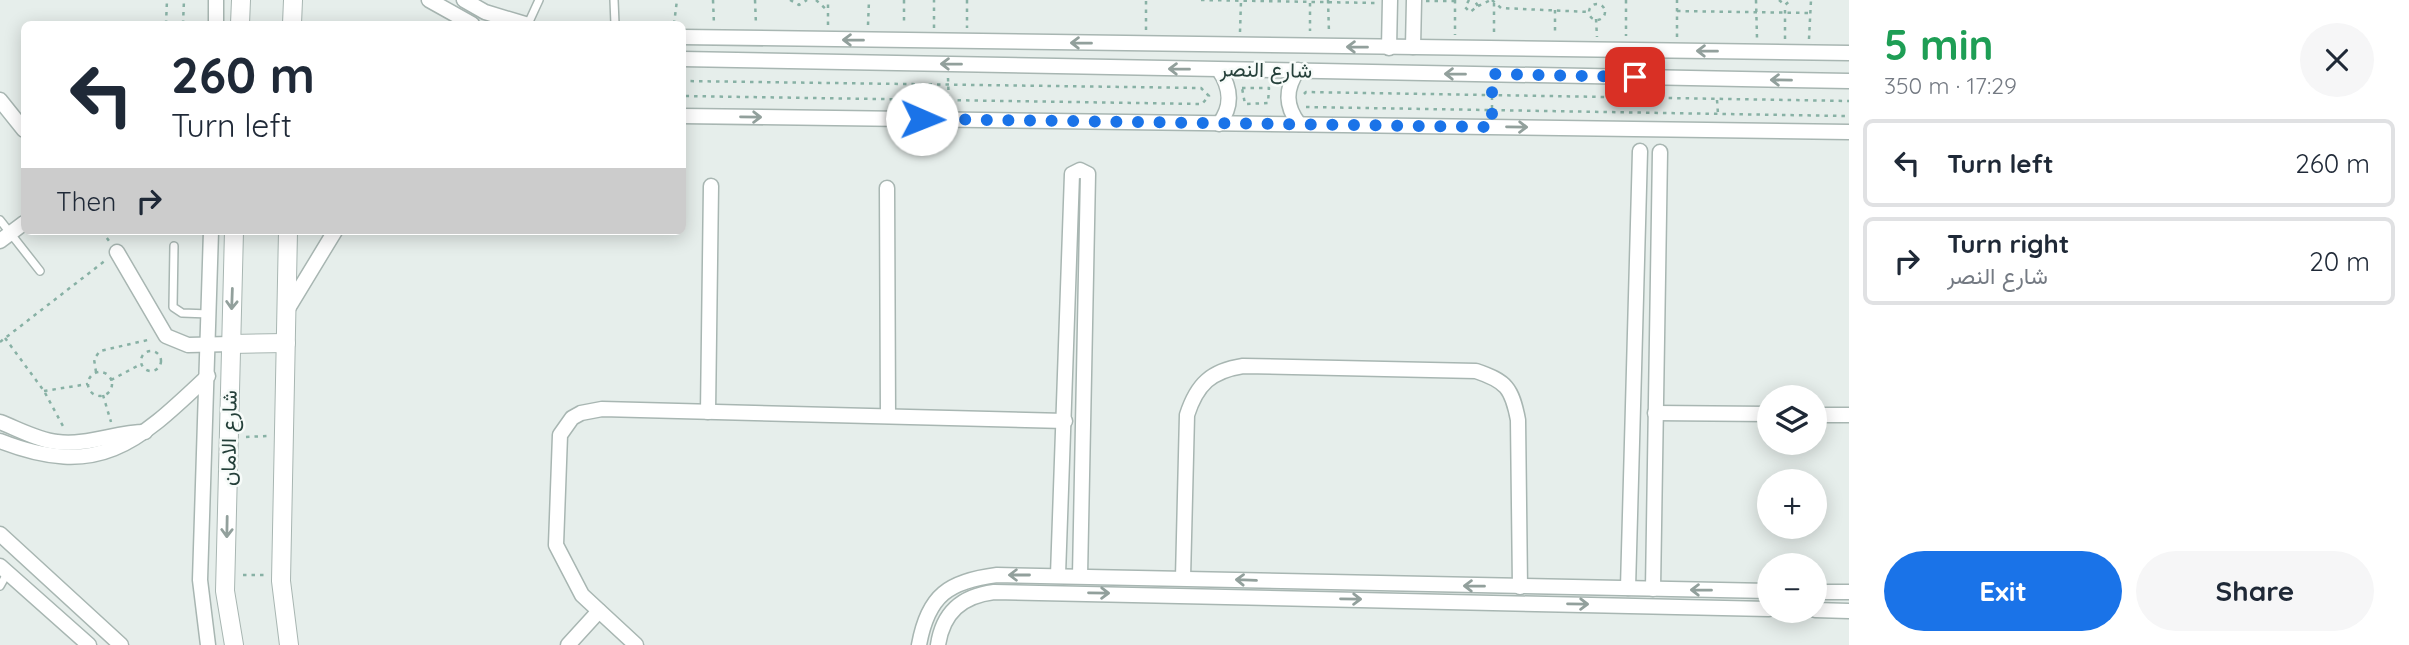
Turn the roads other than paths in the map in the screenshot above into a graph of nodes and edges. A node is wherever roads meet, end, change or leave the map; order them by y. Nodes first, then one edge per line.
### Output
1 (216, 0) edge
2 (241, 0) edge
3 (293, 0) edge
4 (429, 0) edge
5 (464, 0) edge
6 (539, 0) edge
7 (614, 0) edge
8 (1414, 0) edge
9 (1390, 2) edge
10 (216, 21) edge
11 (240, 21) edge
12 (292, 21) edge
13 (467, 21) edge
14 (516, 21) edge
15 (528, 21) edge
16 (615, 21) edge
17 (686, 37) edge
18 (997, 42) junction
19 (1389, 47) junction
20 (1413, 47) junction
21 (1527, 49) junction
22 (1849, 53) edge
23 (686, 59) edge
24 (999, 64) junction
25 (1219, 70) junction
26 (1298, 70) junction
27 (1527, 75) junction
28 (1849, 81) edge
29 (0, 100) edge
30 (686, 116) edge
31 (1219, 124) junction
32 (1299, 124) junction
33 (21, 126) edge
34 (1849, 132) edge
35 (1640, 151) dead end
36 (1660, 152) dead end
37 (711, 186) dead end
38 (887, 188) dead end
39 (0, 220) edge
40 (21, 225) edge
41 (211, 235) edge
42 (234, 235) edge
43 (288, 235) edge
44 (333, 235) edge
45 (5, 237) edge
46 (174, 246) dead end
47 (1070, 250) junction
48 (1087, 250) junction
49 (117, 252) road end
50 (40, 271) dead end
51 (1635, 296) junction
52 (1657, 296) junction
53 (286, 312) junction
54 (210, 314) junction
55 (286, 343) junction
56 (209, 344) junction
57 (230, 344) junction
58 (208, 376) junction
59 (708, 412) junction
60 (1655, 413) junction
61 (1757, 414) edge
62 (1827, 415) edge
63 (1849, 415) edge
64 (888, 416) junction
65 (1065, 421) junction
66 (0, 422) edge
67 (147, 432) junction
68 (0, 441) edge
69 (1654, 491) junction
70 (1629, 492) junction
71 (1062, 497) junction
72 (1082, 497) junction
73 (0, 534) edge
74 (4, 569) edge
75 (1058, 575) junction
76 (1080, 576) junction
77 (1183, 578) junction
78 (1314, 582) junction
79 (0, 586) edge
80 (1521, 587) junction
81 (1628, 588) junction
82 (1653, 589) junction
83 (1757, 591) edge
84 (1827, 592) edge
85 (1849, 592) edge
86 (1313, 598) junction
87 (1757, 609) edge
88 (1827, 610) edge
89 (599, 611) junction
90 (1849, 611) edge
91 (89, 645) edge
92 (121, 645) edge
93 (208, 645) edge
94 (234, 645) edge
95 (289, 645) edge
96 (568, 645) edge
97 (636, 645) edge
98 (919, 645) edge
99 (938, 645) edge

1 - 10 street
2 - 11 street
3 - 12 street
4 - 13 street
5 - 14 street
6 - 15 lane
7 - 16 lane
8 - 20 street
9 - 19 street
18 -> 17 street
19 -> 18 street
18 - 24 street
19 - 20 street
20 - 21 street
22 -> 21 street
21 - 27 street
24 -> 23 street, شارع النصر
25 -> 24 street, شارع النصر
25 - 26 street, شارع النصر
25 - 31 street
27 -> 26 street, شارع النصر
26 - 32 street
28 -> 27 street, شارع النصر
29 - 33 street
30 -> 31 street
31 - 32 street
32 -> 34 street
35 - 51 street
36 - 52 street
37 - 59 street
38 - 64 street
39 - 45 lane
40 - 45 street
41 - 54 street
42 -> 57 street, شارع الامان
43 - 53 street
44 - 53 street
45 - 50 lane
46 - 54 lane
47 - 48 street
47 - 48 street
47 - 65 street
48 - 72 street
49 - 56 street
51 - 52 street
51 - 70 street
52 - 60 street
53 - 55 street
54 - 56 street
55 - 57 street
55 - 95 street
56 - 57 street
56 - 58 street
57 -> 94 street, شارع الامان
58 - 67 street
58 - 93 street
59 - 64 street
59 - 89 street
60 - 61 street
60 - 69 street
62 - 63 street
64 - 65 street
65 - 71 street
66 - 67 street
67 - 68 street
69 - 70 street
69 - 82 street
70 - 81 street
71 - 72 street
71 - 75 street
72 - 76 street
73 - 92 street
74 - 79 lane
74 - 91 street
75 - 76 street
75 -> 98 street
76 - 77 street
78 -> 77 street
77 - 80 street
80 -> 78 street
78 - 86 street
80 - 81 street
81 - 82 street
83 -> 82 street
84 - 85 street
86 -> 87 street
99 -> 86 street
88 - 90 street
89 - 96 street
89 - 97 street

